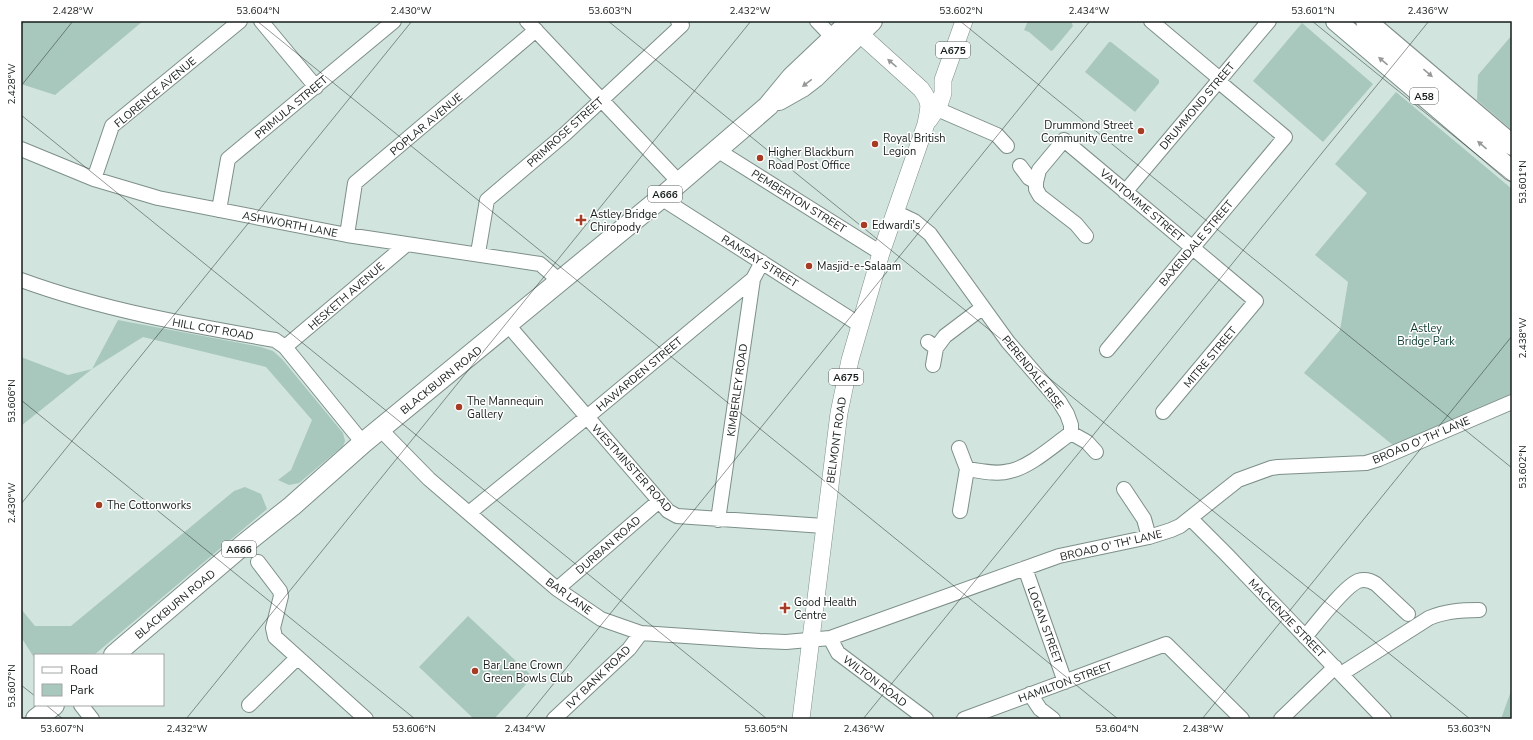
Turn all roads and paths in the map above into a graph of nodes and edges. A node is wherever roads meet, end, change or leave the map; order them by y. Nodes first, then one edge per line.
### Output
1 (240, 21) edge
2 (260, 21) edge
3 (394, 21) edge
4 (817, 21) edge
5 (964, 21) edge
6 (1151, 21) edge
7 (1268, 21) edge
8 (1336, 21) edge
9 (1366, 21) edge
10 (680, 23) edge
11 (532, 25) edge
12 (858, 25) edge
13 (839, 43) junction
14 (943, 80) junction
15 (1219, 80) junction
16 (316, 87) junction
17 (921, 89) junction
18 (602, 100) junction
19 (933, 107) junction
20 (1512, 145) edge
21 (1008, 146) dead end
22 (21, 149) edge
23 (717, 150) junction
24 (1020, 166) dead end
25 (1512, 171) edge
26 (94, 179) junction
27 (679, 182) junction
28 (1036, 182) junction
29 (1125, 192) junction
30 (661, 198) junction
31 (219, 210) junction
32 (895, 212) junction
33 (348, 235) junction
34 (1086, 236) dead end
35 (406, 244) junction
36 (1192, 248) junction
37 (881, 253) junction
38 (478, 254) junction
39 (762, 262) junction
40 (753, 279) junction
41 (21, 280) edge
42 (560, 280) junction
43 (1256, 301) joint
44 (982, 308) junction
45 (508, 325) junction
46 (860, 325) junction
47 (285, 347) junction
48 (1107, 350) dead end
49 (934, 365) dead end
50 (1512, 402) edge
51 (1163, 412) dead end
52 (587, 417) junction
53 (380, 429) junction
54 (1071, 433) junction
55 (363, 443) junction
56 (959, 448) dead end
57 (1096, 452) dead end
58 (967, 469) junction
59 (1124, 489) dead end
60 (659, 501) junction
61 (960, 511) dead end
62 (469, 513) junction
63 (1190, 518) junction
64 (718, 520) junction
65 (824, 526) junction
66 (1148, 537) junction
67 (258, 562) dead end
68 (1025, 568) junction
69 (557, 589) junction
70 (1481, 610) dead end
71 (1408, 614) dead end
72 (641, 633) junction
73 (1305, 637) junction
74 (830, 638) junction
75 (812, 640) junction
76 (115, 654) edge
77 (297, 658) junction
78 (1338, 671) junction
79 (1065, 682) junction
80 (1030, 694) junction
81 (249, 705) dead end
82 (53, 706) edge
83 (82, 706) edge
84 (36, 719) edge
85 (92, 719) edge
86 (366, 719) edge
87 (554, 719) edge
88 (801, 719) edge
89 (926, 719) edge
90 (964, 719) edge
91 (1053, 719) edge
92 (1242, 719) edge
93 (1281, 719) edge
94 (1384, 719) edge

1 - 26 street, FLORENCE AVENUE
2 - 16 street
3 - 16 street, PRIMULA STREET
4 - 13 street
5 - 14 main road, BELMONT ROAD / A675
6 - 15 street
7 - 15 street, DRUMMOND STREET
25 -> 8 highway, A58
9 -> 20 highway, A58
10 - 18 street, PRIMROSE STREET
11 - 18 street
11 - 33 street, POPLAR AVENUE
12 - 13 highway, BLACKBURN ROAD
17 -> 12 main road
13 - 23 highway, BLACKBURN ROAD / A666
14 - 17 main road
14 - 19 main road, BELMONT ROAD / A675
15 - 29 street, DRUMMOND STREET
15 - 36 street, BAXENDALE STREET
16 - 31 street, PRIMULA STREET
17 - 19 main road
18 - 27 street
18 - 38 street, PRIMROSE STREET
19 - 21 street
19 - 32 main road, BELMONT ROAD / A675
22 - 26 street, ASHWORTH LANE
23 - 27 highway, BLACKBURN ROAD / A666
23 - 37 street, PEMBERTON STREET
24 - 28 street
26 - 31 street, ASHWORTH LANE
27 - 30 highway, BLACKBURN ROAD / A666
28 - 29 street, VANTOMME STREET
28 - 34 street
29 - 36 street, VANTOMME STREET
30 - 39 street, RAMSAY STREET
30 - 42 highway, BLACKBURN ROAD / A666
31 - 33 street, ASHWORTH LANE
32 - 37 main road, BELMONT ROAD / A675
32 - 44 street, PERENDALE RISE
33 - 35 street, ASHWORTH LANE
35 - 38 street, ASHWORTH LANE
35 - 47 street, HESKETH AVENUE
36 - 43 street, VANTOMME STREET
36 - 48 street, BAXENDALE STREET
37 - 46 main road, BELMONT ROAD / A675
38 - 42 street, ASHWORTH LANE
39 - 40 street, KIMBERLEY ROAD
39 - 46 street, RAMSAY STREET
40 - 52 street, HAWARDEN STREET
40 - 64 street, KIMBERLEY ROAD
41 - 47 street, HILL COT ROAD
42 - 45 highway, BLACKBURN ROAD / A666
43 - 51 street, MITRE STREET
44 - 49 street
44 - 54 street, PERENDALE RISE
45 - 52 street, WESTMINSTER ROAD
45 - 53 highway, BLACKBURN ROAD / A666
46 - 65 main road, BELMONT ROAD / A675
47 - 55 street, HILL COT ROAD
50 - 63 street, BROAD O' TH' LANE
52 - 60 street, WESTMINSTER ROAD
52 - 62 street, HAWARDEN STREET
53 - 55 highway, BLACKBURN ROAD / A666
53 - 62 street, BAR LANE
54 - 57 street
54 - 58 street
55 - 76 highway, BLACKBURN ROAD / A666
56 - 58 street
58 - 61 street
59 - 66 street
60 - 64 street, WESTMINSTER ROAD
60 - 69 street, DURBAN ROAD
62 - 69 street, BAR LANE
63 - 66 street, BROAD O' TH' LANE
63 - 73 street, MACKENZIE STREET
64 - 65 street, WESTMINSTER ROAD
65 - 75 main road, BELMONT ROAD / A675
66 - 68 street, BROAD O' TH' LANE
67 - 77 street
68 - 74 street, BROAD O' TH' LANE
68 - 79 street, LOGAN STREET
69 - 72 street, BAR LANE
70 - 78 street
71 - 73 street
72 - 75 street, BAR LANE
72 - 87 street, IVY BANK ROAD
73 - 78 street, MACKENZIE STREET
74 - 75 street, BROAD O' TH' LANE
74 - 89 street, WILTON ROAD
75 - 88 main road, BELMONT ROAD / A675
77 - 81 street
77 - 86 street
78 - 93 street
78 - 94 street, MACKENZIE STREET
79 - 80 street, HAMILTON STREET
79 - 92 street, HAMILTON STREET
80 - 90 street, HAMILTON STREET
80 - 91 street
82 - 84 highway
83 - 85 street

